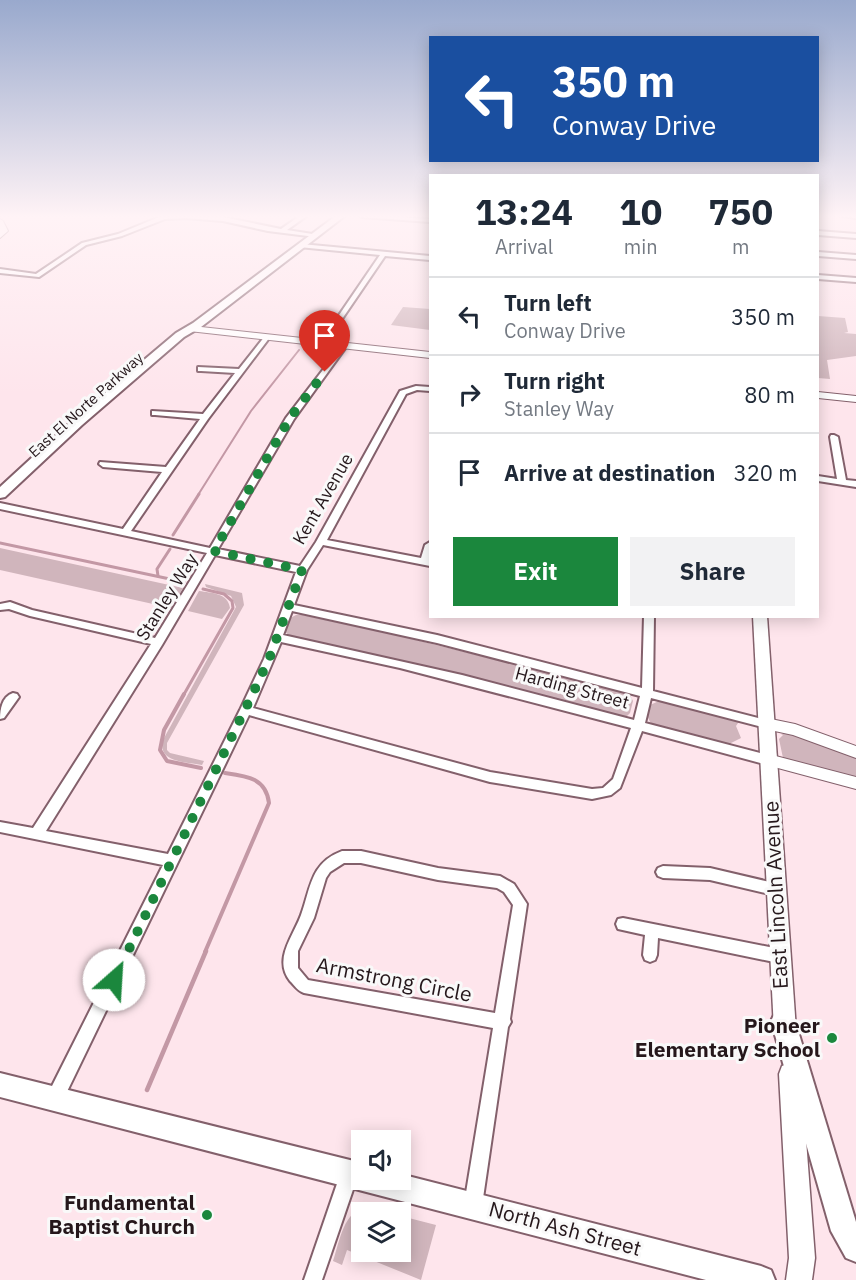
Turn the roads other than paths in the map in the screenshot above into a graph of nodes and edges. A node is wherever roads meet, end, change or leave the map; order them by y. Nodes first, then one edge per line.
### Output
1 (20, 275) edge
2 (35, 275) edge
3 (263, 275) edge
4 (370, 275) edge
5 (819, 277) edge
6 (856, 280) edge
7 (190, 330) junction
8 (267, 337) junction
9 (323, 343) junction
10 (344, 346) junction
11 (429, 355) edge
12 (201, 369) dead end
13 (240, 371) junction
14 (426, 388) edge
15 (819, 395) edge
16 (856, 399) edge
17 (155, 412) dead end
18 (205, 417) junction
19 (834, 437) dead end
20 (103, 464) dead end
21 (166, 470) junction
22 (819, 479) edge
23 (842, 482) junction
24 (856, 484) edge
25 (0, 494) edge
26 (0, 501) edge
27 (0, 506) edge
28 (126, 531) junction
29 (321, 542) junction
30 (214, 551) junction
31 (428, 562) edge
32 (302, 570) junction
33 (0, 607) edge
34 (288, 607) junction
35 (649, 618) edge
36 (760, 618) edge
37 (276, 637) junction
38 (158, 642) junction
39 (647, 692) junction
40 (13, 698) dead end
41 (246, 710) junction
42 (0, 715) edge
43 (766, 724) junction
44 (638, 726) junction
45 (856, 752) edge
46 (768, 760) junction
47 (856, 783) edge
48 (0, 827) edge
49 (36, 835) junction
50 (173, 861) junction
51 (663, 872) dead end
52 (774, 889) junction
53 (623, 924) dead end
54 (652, 930) junction
55 (650, 955) dead end
56 (779, 956) junction
57 (783, 1021) junction
58 (503, 1022) junction
59 (0, 1085) edge
60 (55, 1098) junction
61 (351, 1175) edge
62 (354, 1190) edge
63 (411, 1190) edge
64 (473, 1205) junction
65 (856, 1248) edge
66 (313, 1280) edge
67 (761, 1280) edge
68 (799, 1280) edge

1 - 2 street
3 - 7 main road, East El Norte Parkway
4 - 9 street
5 - 6 street
7 - 8 street
7 - 25 main road, East El Norte Parkway
7 - 26 main road, East El Norte Parkway
8 - 9 street
8 - 13 street
9 - 10 street
10 - 11 street
10 - 30 street, Stanley Way
12 - 13 street
13 - 18 street
14 - 29 street, Kent Avenue
15 - 16 street
17 - 18 street
18 - 21 street
19 - 23 street
20 - 21 street
21 - 28 street
22 - 23 street
23 - 24 street
27 - 28 street
28 - 30 street
29 - 31 street
29 - 32 street, Kent Avenue
30 - 32 street
30 - 38 street, Stanley Way
32 - 34 street, Kent Avenue
33 - 38 street
34 - 37 street, Kent Avenue
34 - 39 street, Harding Street
35 - 39 street
36 - 43 main road, East Lincoln Avenue
37 - 41 street, Kent Avenue
37 - 44 street, Harding Street
38 - 49 street, Stanley Way
39 - 43 street, Harding Street
39 - 44 street
40 - 42 street
41 - 44 street
41 - 50 street, Kent Avenue
43 - 45 street, Harding Street
43 - 46 main road, East Lincoln Avenue
44 - 46 street, Harding Street
46 - 47 street, Harding Street
46 - 52 main road, East Lincoln Avenue
48 - 49 street
49 - 50 street
50 - 60 street, Kent Avenue
51 - 52 street
52 - 56 main road, East Lincoln Avenue
53 - 54 street
54 - 55 street
54 - 56 street
56 - 57 main road, East Lincoln Avenue
57 - 65 main road
57 - 68 main road, East Lincoln Avenue
58 - 58 street, Armstrong Circle
58 - 64 street, Armstrong Circle
59 - 60 main road, North Ash Street
60 - 61 main road, North Ash Street
62 - 66 street
63 - 64 main road, North Ash Street
64 - 67 main road, North Ash Street

